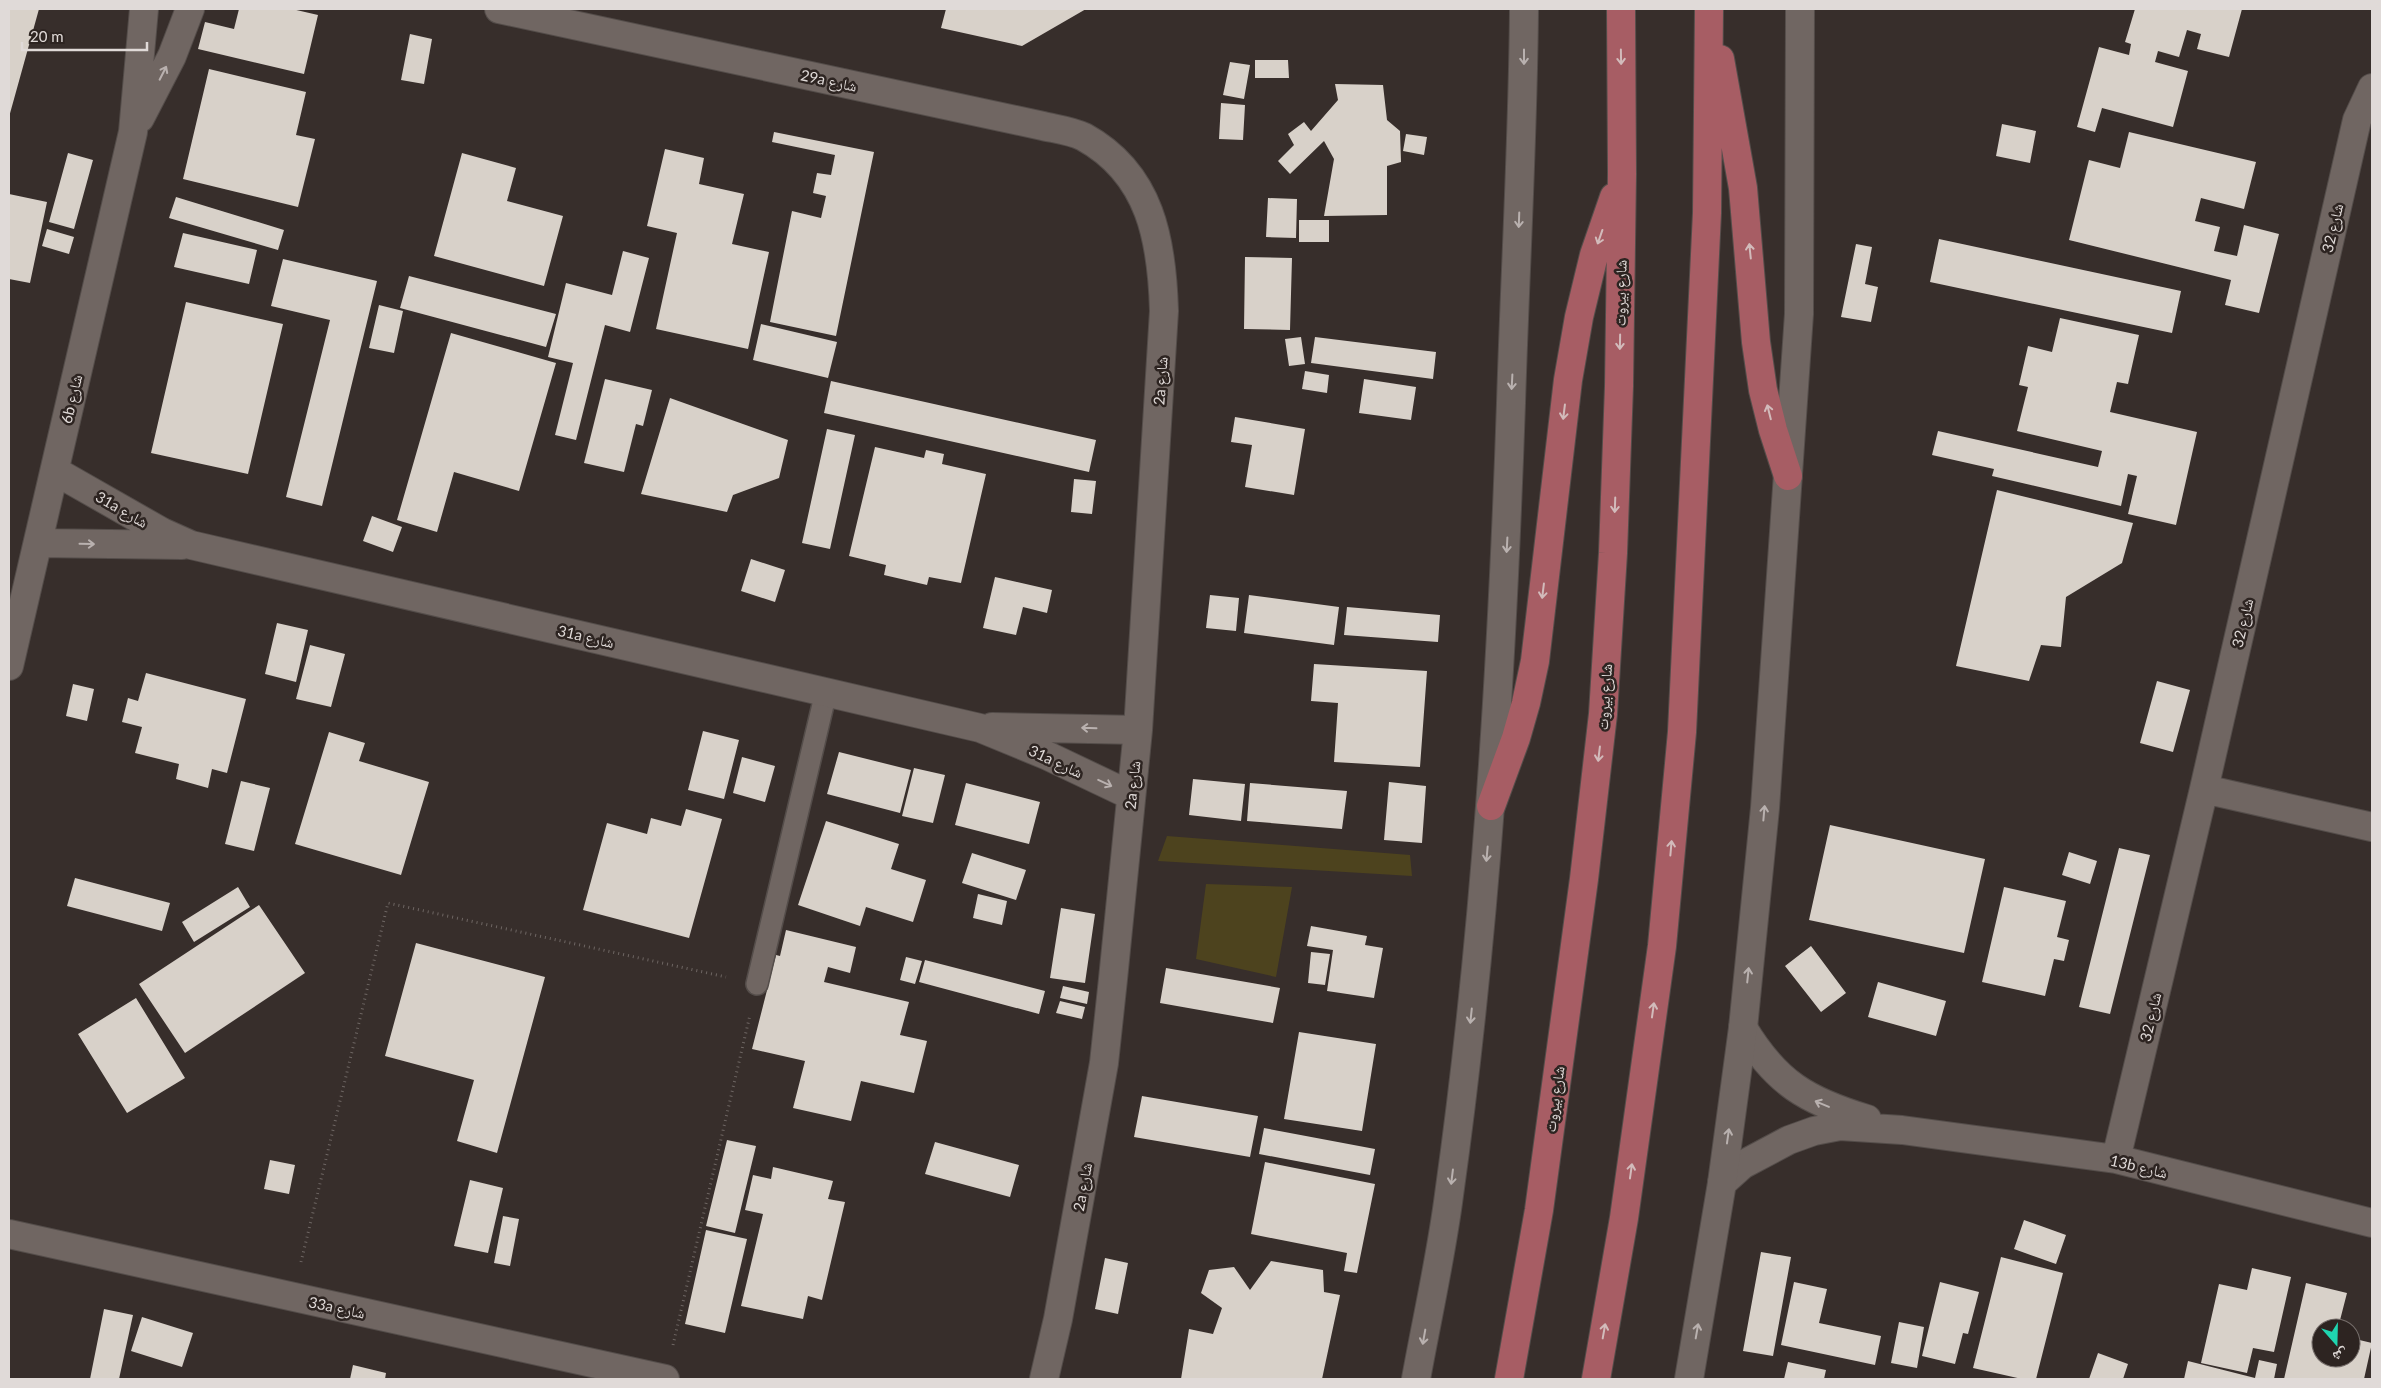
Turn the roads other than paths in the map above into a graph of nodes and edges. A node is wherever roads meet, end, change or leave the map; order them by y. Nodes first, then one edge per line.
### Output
1 (144, 9) edge
2 (190, 9) edge
3 (499, 9) edge
4 (1524, 9) edge
5 (1621, 9) edge
6 (1709, 9) edge
7 (1800, 9) edge
8 (2372, 88) edge
9 (132, 132) junction
10 (1622, 174) junction
11 (1140, 189) joint
12 (55, 471) junction
13 (1788, 476) junction
14 (38, 543) junction
15 (191, 544) junction
16 (9, 666) edge
17 (826, 692) junction
18 (980, 728) junction
19 (1138, 730) junction
20 (2204, 789) junction
21 (1130, 795) junction
22 (1491, 806) junction
23 (2372, 827) edge
24 (757, 984) road end
25 (1743, 1028) junction
26 (1902, 1130) junction
27 (2116, 1159) junction
28 (1722, 1183) junction
29 (2372, 1223) edge
30 (9, 1234) edge
31 (665, 1379) edge
32 (1044, 1379) edge
33 (1416, 1379) edge
34 (1509, 1379) edge
35 (1596, 1379) edge
36 (1688, 1379) edge

1 - 9 street, 6b شارع
9 -> 2 street, 6b شارع
3 - 11 street, 29a شارع
4 -> 22 street
5 -> 10 main road, شارع بيروت
13 -> 6 main road
35 -> 6 main road
7 - 13 street
8 - 20 street, شارع 32
9 - 12 street, 6b شارع
10 -> 22 main road
10 -> 34 main road, شارع بيروت
11 - 19 street, 2a شارع
12 - 14 street, 6b شارع
12 - 15 street, 31a شارع
25 -> 13 street
14 -> 15 street, 31a شارع
14 - 16 street, 6b شارع
15 - 17 street, 31a شارع
17 - 18 street, 31a شارع
17 - 24 lane
19 -> 18 street, 31a شارع
18 -> 21 street, 31a شارع
19 - 21 street, 2a شارع
20 - 23 street
20 - 27 street, شارع 32
21 - 32 street, 2a شارع
22 -> 33 street
26 -> 25 street, 13b شارع
28 -> 25 street
26 - 27 street, 13b شارع
26 - 28 street, 13b شارع
27 - 29 street, 13b شارع
36 -> 28 street
30 - 31 street, 33a شارع

